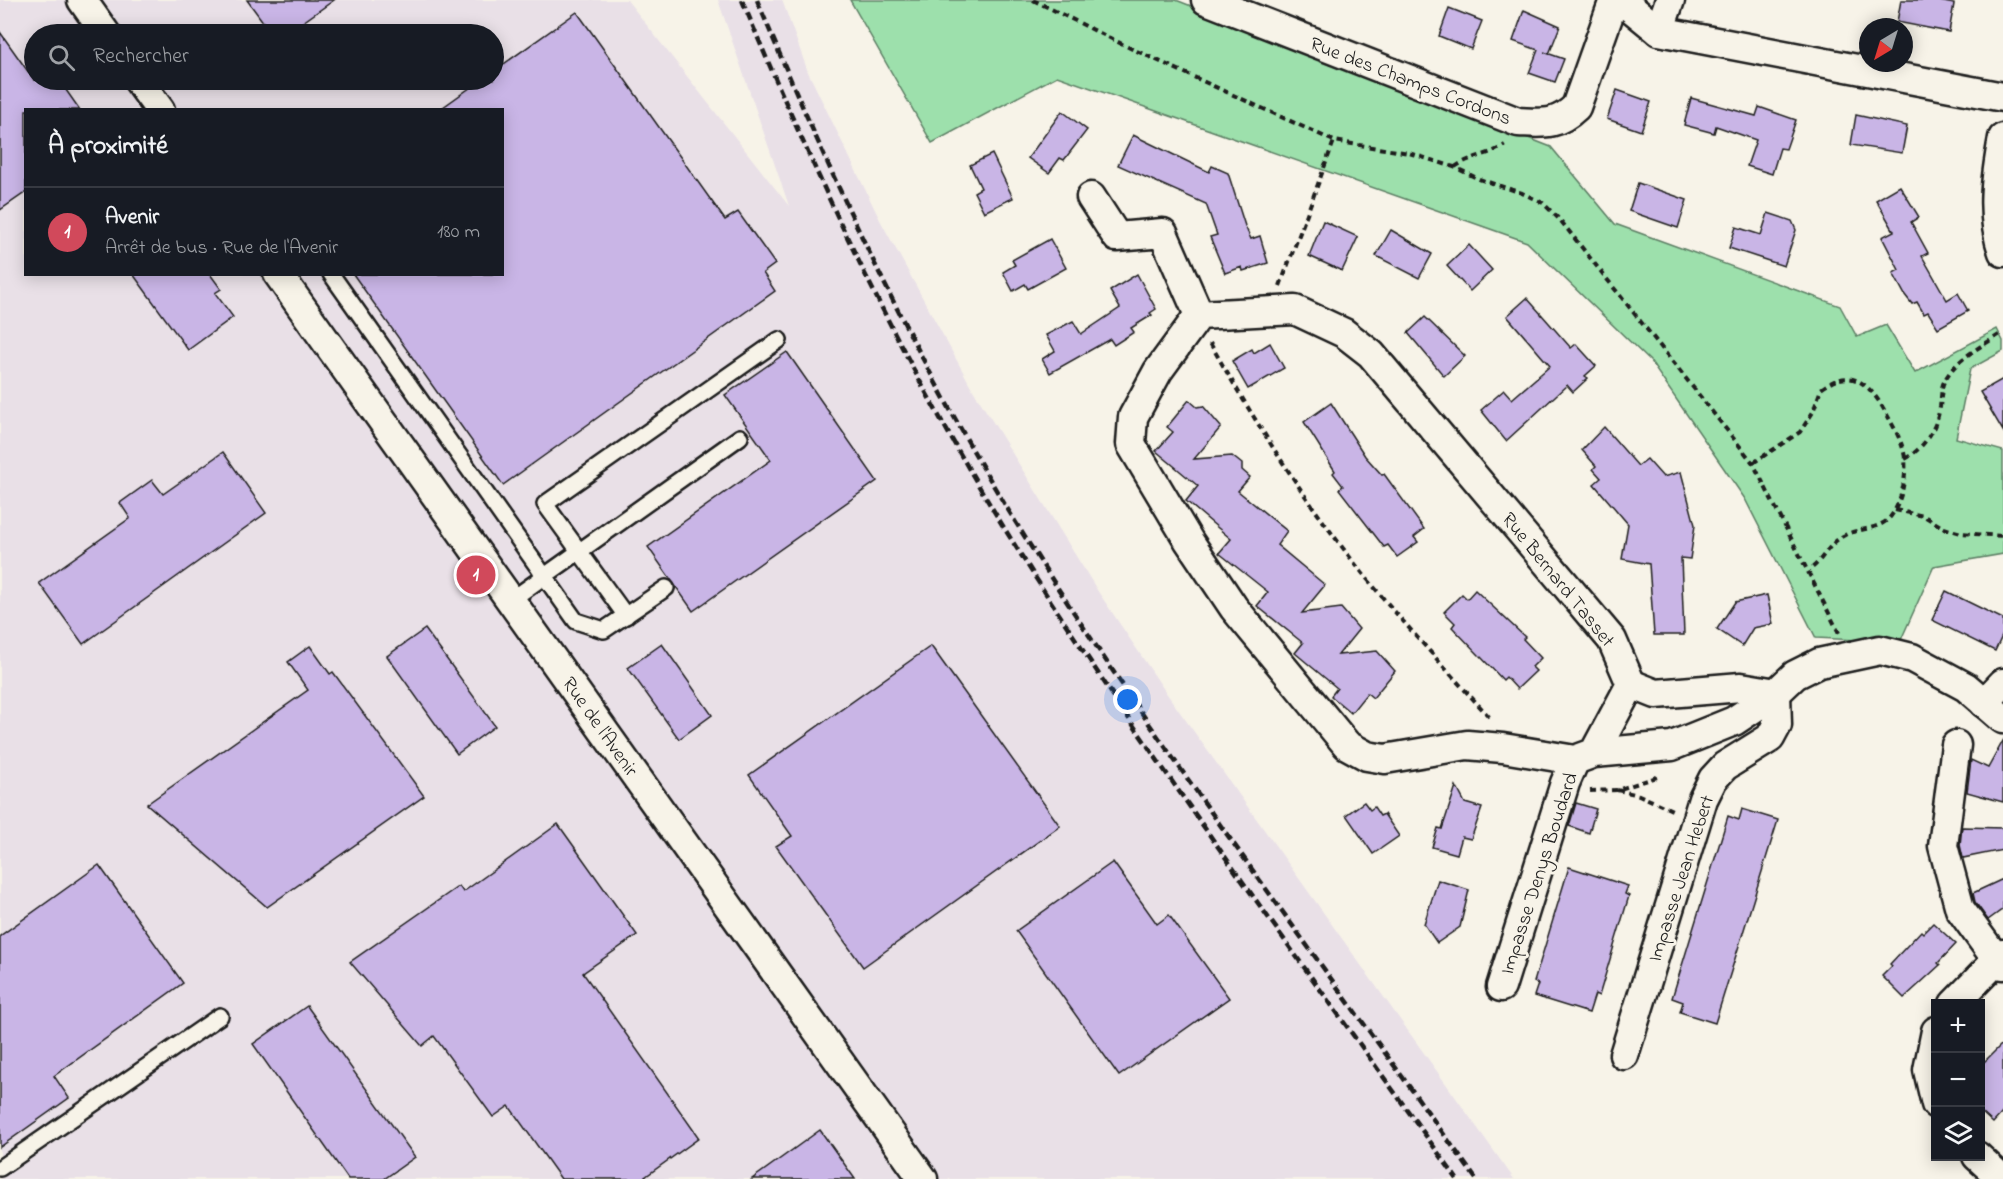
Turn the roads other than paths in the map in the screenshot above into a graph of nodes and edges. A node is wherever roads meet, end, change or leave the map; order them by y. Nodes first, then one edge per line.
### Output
1 (82, 0) edge
2 (1206, 0) edge
3 (1614, 0) edge
4 (1621, 0) edge
5 (1670, 0) edge
6 (1239, 6) edge
7 (99, 24) edge
8 (1659, 31) junction
9 (145, 90) edge
10 (2003, 97) edge
11 (159, 108) edge
12 (2003, 138) edge
13 (1091, 197) dead end
14 (2003, 252) edge
15 (279, 276) edge
16 (332, 276) edge
17 (1199, 315) junction
18 (779, 340) dead end
19 (740, 436) dead end
20 (579, 551) junction
21 (543, 577) junction
22 (666, 588) dead end
23 (511, 600) junction
24 (626, 616) junction
25 (1631, 684) junction
26 (1776, 693) junction
27 (1997, 702) edge
28 (1956, 746) dead end
29 (1584, 757) junction
30 (2001, 960) edge
31 (1502, 987) dead end
32 (1959, 999) edge
33 (219, 1016) dead end
34 (1931, 1053) edge
35 (1624, 1055) dead end
36 (1931, 1085) edge
37 (1982, 1161) edge
38 (0, 1168) edge
39 (923, 1179) edge
40 (2002, 1179) edge

1 - 7 street
2 - 6 street, Rue des Champs Cordons
3 - 6 street, Rue des Champs Cordons
4 - 8 street
5 - 8 street
8 - 10 street
9 - 11 street
12 - 14 street
13 - 17 street
15 - 23 street, Rue de l'Avenir
16 - 21 lane
17 - 25 street, Rue Bernard Tasset
17 - 29 street
18 - 20 lane
19 - 20 lane
20 - 21 lane
20 - 24 lane
21 - 23 lane
21 - 24 lane
22 - 24 lane
23 - 39 street, Rue de l'Avenir
25 - 26 street
25 - 29 street
26 - 27 street
26 - 29 street
26 - 35 street, Impasse Jean Hebert
28 - 30 street
29 - 31 street, Impasse Denys Boudard
30 - 32 street
33 - 38 lane
34 - 36 street
37 - 40 street

